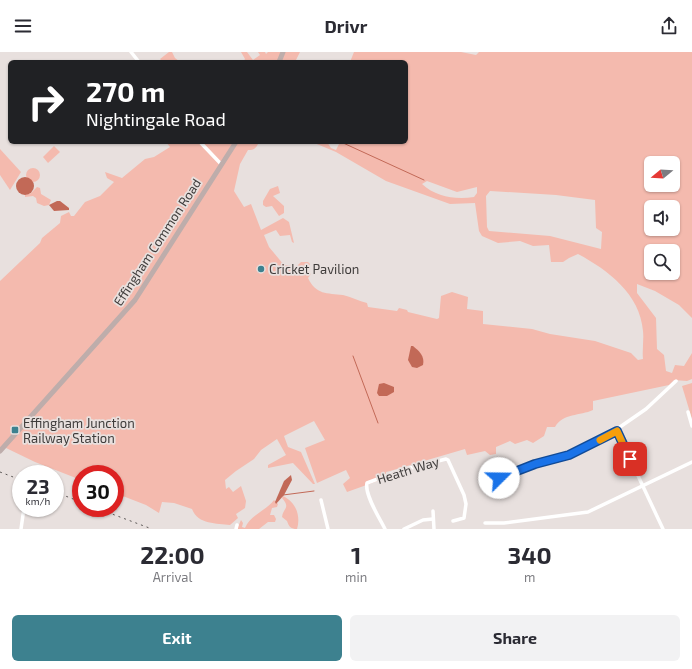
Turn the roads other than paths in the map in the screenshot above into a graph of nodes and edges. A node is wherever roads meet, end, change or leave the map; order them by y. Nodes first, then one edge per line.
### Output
1 (131, 52) edge
2 (137, 60) edge
3 (202, 144) edge
4 (235, 144) edge
5 (221, 164) junction
6 (676, 381) dead end
7 (688, 412) dead end
8 (692, 426) edge
9 (617, 431) junction
10 (0, 452) edge
11 (692, 462) edge
12 (499, 478) dead end
13 (643, 486) junction
14 (321, 500) dead end
15 (433, 512) dead end
16 (23, 517) edge
17 (433, 520) junction
18 (453, 521) dead end
19 (485, 524) dead end
20 (21, 529) edge
21 (328, 529) edge
22 (385, 529) edge
23 (404, 529) edge
24 (434, 529) edge
25 (663, 529) edge

1 - 2 street
3 - 5 street
4 - 5 street, Effingham Common Road
5 - 10 street, Effingham Common Road
6 - 9 street
7 - 8 street
9 - 12 street
9 - 13 street
11 - 13 street
13 - 19 street
13 - 25 street
14 - 21 street
15 - 17 street
16 - 20 street
17 - 23 street
17 - 24 street
18 - 22 street, Heath Way

